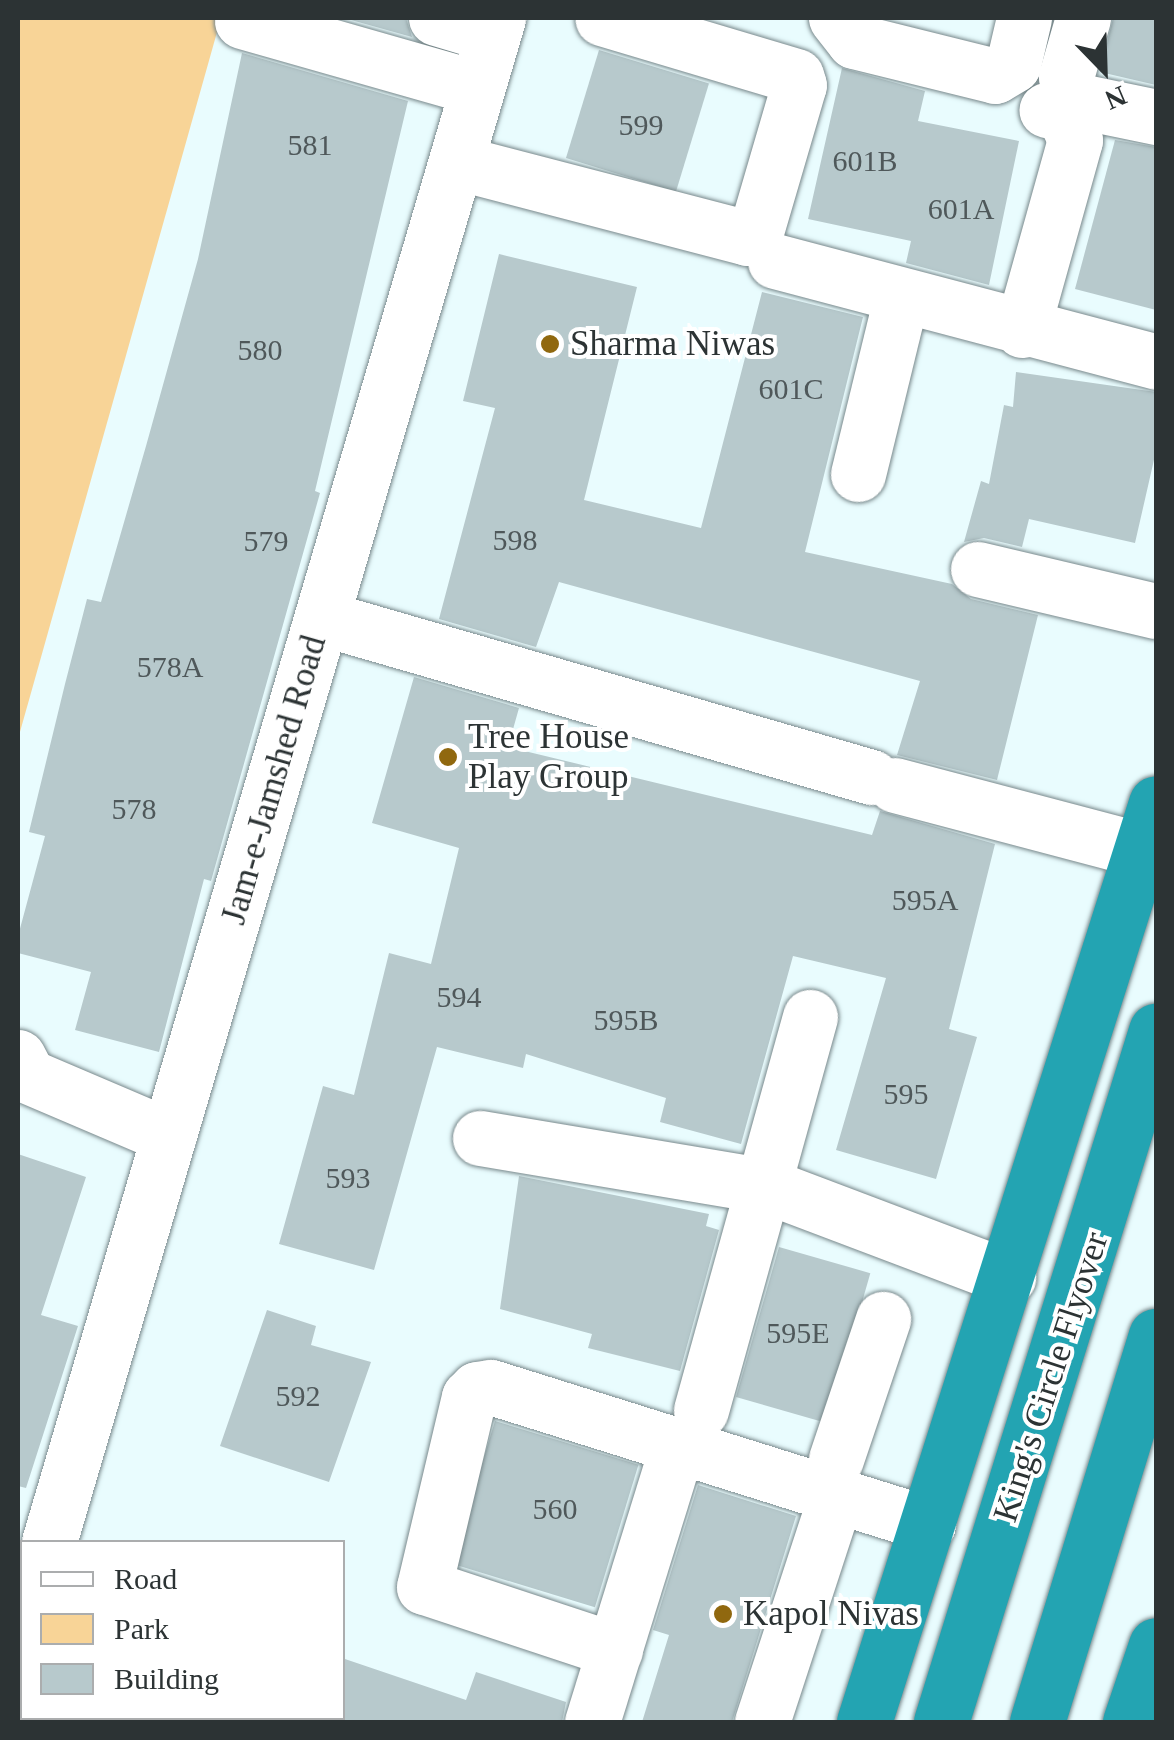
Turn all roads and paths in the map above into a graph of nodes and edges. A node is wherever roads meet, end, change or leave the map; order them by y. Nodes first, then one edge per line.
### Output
1 (436, 18) edge
2 (602, 18) edge
3 (700, 18) edge
4 (808, 18) edge
5 (836, 18) edge
6 (1024, 18) edge
7 (1083, 18) edge
8 (242, 21) dead end
9 (496, 26) edge
10 (322, 30) edge
11 (477, 88) junction
12 (1046, 110) dead end
13 (1156, 117) edge
14 (456, 162) junction
15 (775, 261) dead end
16 (901, 298) junction
17 (1022, 330) junction
18 (1156, 362) edge
19 (858, 474) dead end
20 (978, 568) dead end
21 (1156, 611) edge
22 (322, 618) junction
23 (1150, 827) edge
24 (810, 1016) dead end
25 (1156, 1031) edge
26 (18, 1057) edge
27 (169, 1136) junction
28 (480, 1138) dead end
29 (766, 1186) junction
30 (1008, 1277) junction
31 (882, 1319) dead end
32 (1156, 1336) edge
33 (709, 1428) junction
34 (836, 1477) junction
35 (934, 1507) junction
36 (50, 1540) edge
37 (1156, 1645) edge
38 (615, 1650) junction
39 (592, 1722) edge
40 (762, 1722) edge
41 (864, 1722) edge
42 (941, 1722) edge
43 (1037, 1722) edge
44 (1130, 1722) edge

1 - 9 street
2 - 14 street
3 - 4 street
5 - 6 street
7 - 13 street
8 - 10 street
9 - 11 street, Jam-e-Jamshed Road
10 - 11 street
11 - 14 street, Jam-e-Jamshed Road
12 - 17 street
14 - 22 street, Jam-e-Jamshed Road
15 - 16 street
16 - 17 street
16 - 19 street
17 - 18 street
20 - 21 street
22 - 23 street
22 - 27 street, Jam-e-Jamshed Road
23 - 30 highway
24 - 29 street
25 - 42 highway, King's Circle Flyover
26 - 27 street
27 - 36 street, Jam-e-Jamshed Road
28 - 29 street
29 - 30 street
29 - 33 street
30 - 35 highway
31 - 34 street
32 - 43 highway
33 - 34 street
33 - 34 street
33 - 38 street
33 - 38 street
34 - 35 street
34 - 40 street
35 - 41 highway
37 - 44 highway
38 - 39 street

